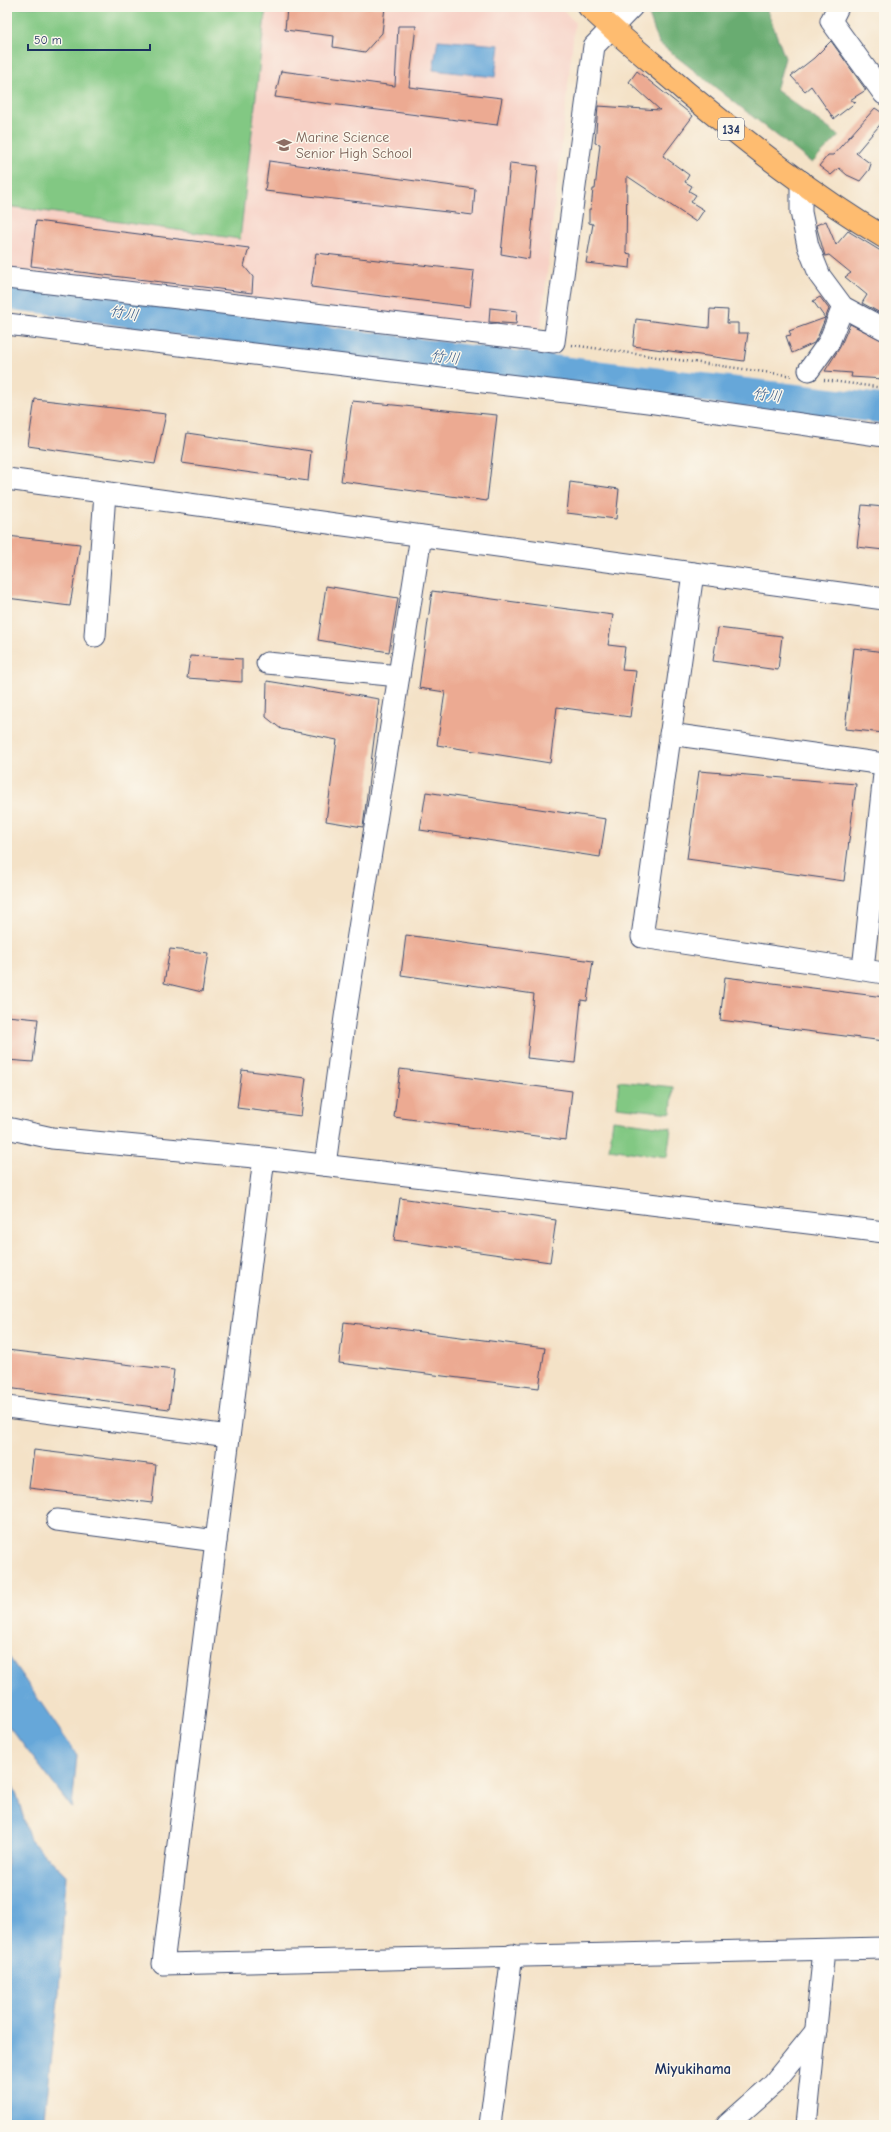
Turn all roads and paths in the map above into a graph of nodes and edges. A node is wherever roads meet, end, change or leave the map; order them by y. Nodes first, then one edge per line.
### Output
1 (589, 7) edge
2 (632, 7) edge
3 (838, 7) edge
4 (611, 28) junction
5 (884, 94) edge
6 (801, 181) junction
7 (884, 237) edge
8 (7, 278) edge
9 (842, 308) junction
10 (7, 324) edge
11 (884, 329) edge
12 (554, 342) junction
13 (810, 376) junction
14 (884, 388) edge
15 (884, 436) edge
16 (7, 479) edge
17 (105, 493) junction
18 (421, 536) junction
19 (693, 573) junction
20 (884, 599) edge
21 (96, 636) dead end
22 (267, 663) dead end
23 (399, 676) junction
24 (670, 734) junction
25 (884, 764) edge
26 (884, 774) edge
27 (863, 969) junction
28 (884, 973) edge
29 (7, 1128) edge
30 (264, 1158) junction
31 (325, 1165) junction
32 (884, 1232) edge
33 (7, 1407) edge
34 (229, 1436) junction
35 (57, 1520) dead end
36 (216, 1541) junction
37 (884, 1948) edge
38 (824, 1950) junction
39 (512, 1955) junction
40 (816, 2031) junction
41 (490, 2125) edge
42 (727, 2125) edge
43 (806, 2125) edge

1 - 4 highway, 134
2 - 4 street
3 - 5 street
4 - 6 highway, 134
4 - 12 street
6 - 7 highway, 134
6 - 9 street
8 - 12 street
9 - 11 street
9 - 13 street
10 - 15 street
12 - 13 path
13 - 14 path
16 - 17 street
17 - 18 street
17 - 21 street
18 - 19 street
18 - 23 street
19 - 20 street
19 - 24 street
22 - 23 street
23 - 31 street
24 - 25 street
24 - 27 street
26 - 27 street
27 - 28 street
29 - 30 street
30 - 31 street
30 - 34 street
31 - 32 street
33 - 34 street
34 - 36 street
35 - 36 street
36 - 39 street
37 - 38 street
38 - 39 street
38 - 40 street
39 - 41 street
40 - 42 street
40 - 43 street

